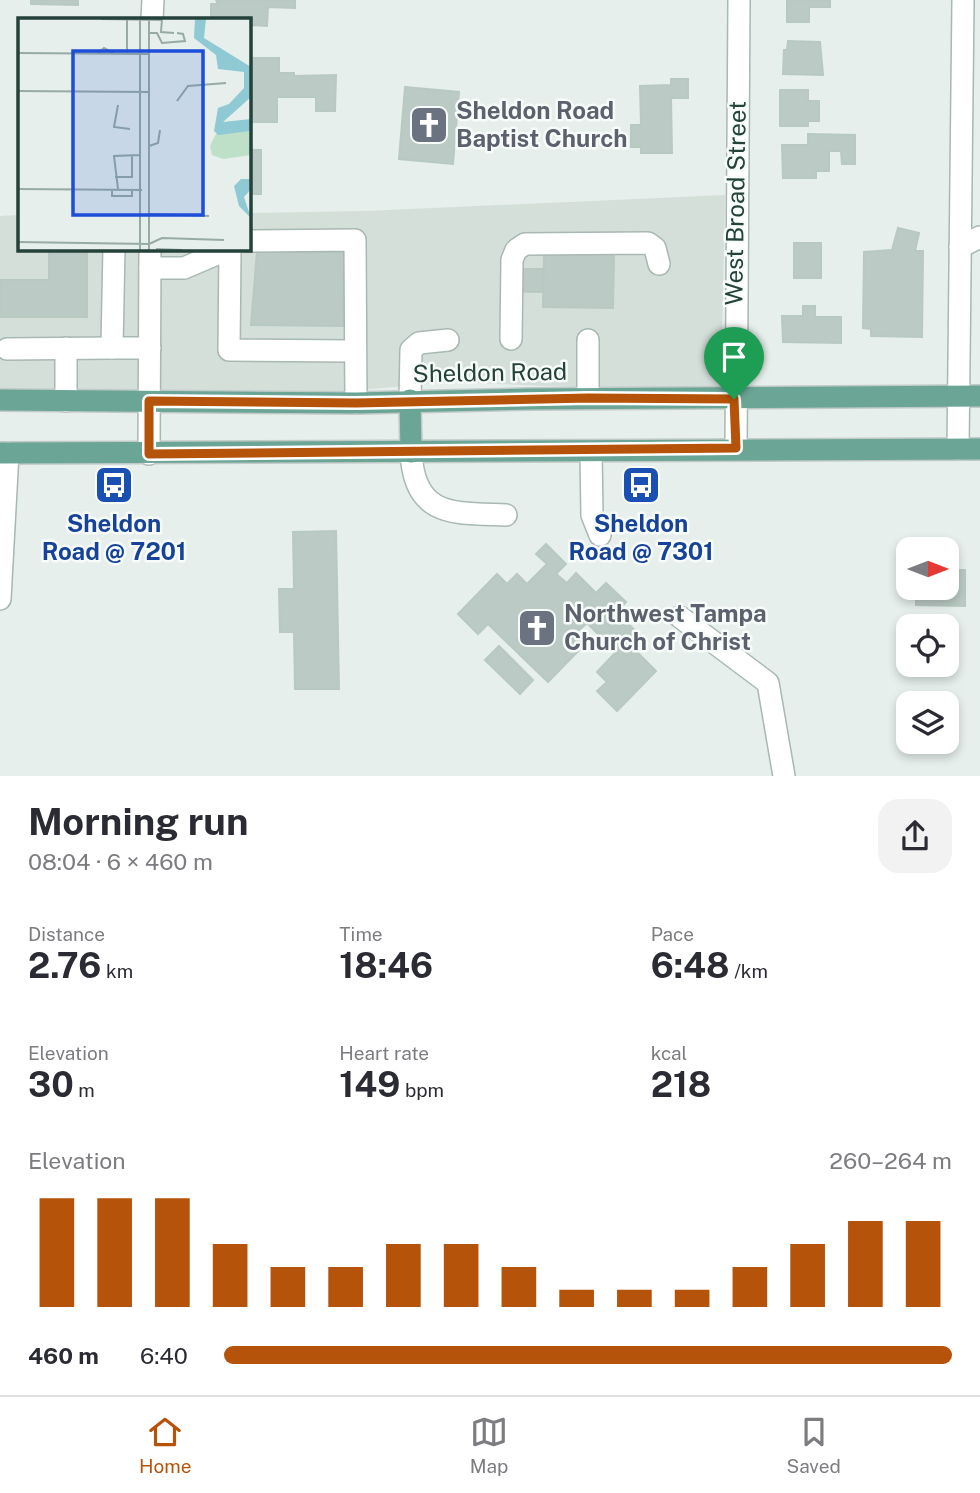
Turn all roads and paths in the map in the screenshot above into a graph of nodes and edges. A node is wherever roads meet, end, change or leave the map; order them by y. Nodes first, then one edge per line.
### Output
1 (153, 0) edge
2 (738, 0) edge
3 (963, 0) edge
4 (152, 18) edge
5 (971, 142) edge
6 (980, 237) edge
7 (250, 241) edge
8 (960, 247) junction
9 (114, 250) edge
10 (228, 250) edge
11 (230, 250) edge
12 (150, 258) edge
13 (659, 264) dead end
14 (970, 320) edge
15 (511, 339) dead end
16 (448, 340) dead end
17 (588, 340) dead end
18 (66, 348) junction
19 (112, 348) junction
20 (150, 348) junction
21 (7, 349) dead end
22 (355, 351) junction
23 (969, 396) edge
24 (588, 398) junction
25 (734, 399) junction
26 (0, 400) edge
27 (410, 400) junction
28 (66, 401) junction
29 (149, 401) junction
30 (356, 403) junction
31 (736, 448) junction
32 (958, 449) junction
33 (980, 449) edge
34 (591, 451) junction
35 (411, 452) junction
36 (4, 453) edge
37 (149, 454) junction
38 (506, 515) dead end
39 (600, 535) dead end
40 (0, 599) edge
41 (680, 617) dead end
42 (784, 775) edge

1 - 4 street
2 - 25 street, West Broad Street
3 - 5 street
5 - 8 street
6 - 8 street
7 - 22 street
8 - 14 street
9 - 19 street
10 - 12 street
11 - 22 street
12 - 20 street
13 - 15 street
14 - 23 street
16 - 27 street
17 - 24 street
18 - 19 street
18 - 21 street
18 - 28 street
19 - 20 street
20 - 29 street
22 - 30 street
23 - 25 main road, Sheldon Road
23 - 32 street
24 - 25 main road, Sheldon Road
24 - 27 main road, Sheldon Road
25 - 31 street, West Broad Street
26 - 28 main road, Sheldon Road
27 - 30 main road, Sheldon Road
27 - 35 main road
28 - 29 main road, Sheldon Road
29 - 30 main road, Sheldon Road
29 - 37 street
31 - 32 main road
31 - 34 main road
32 - 33 main road
34 - 35 main road
34 - 39 street
35 - 37 main road
35 - 38 street
36 - 37 main road
36 - 40 street
41 - 42 street

